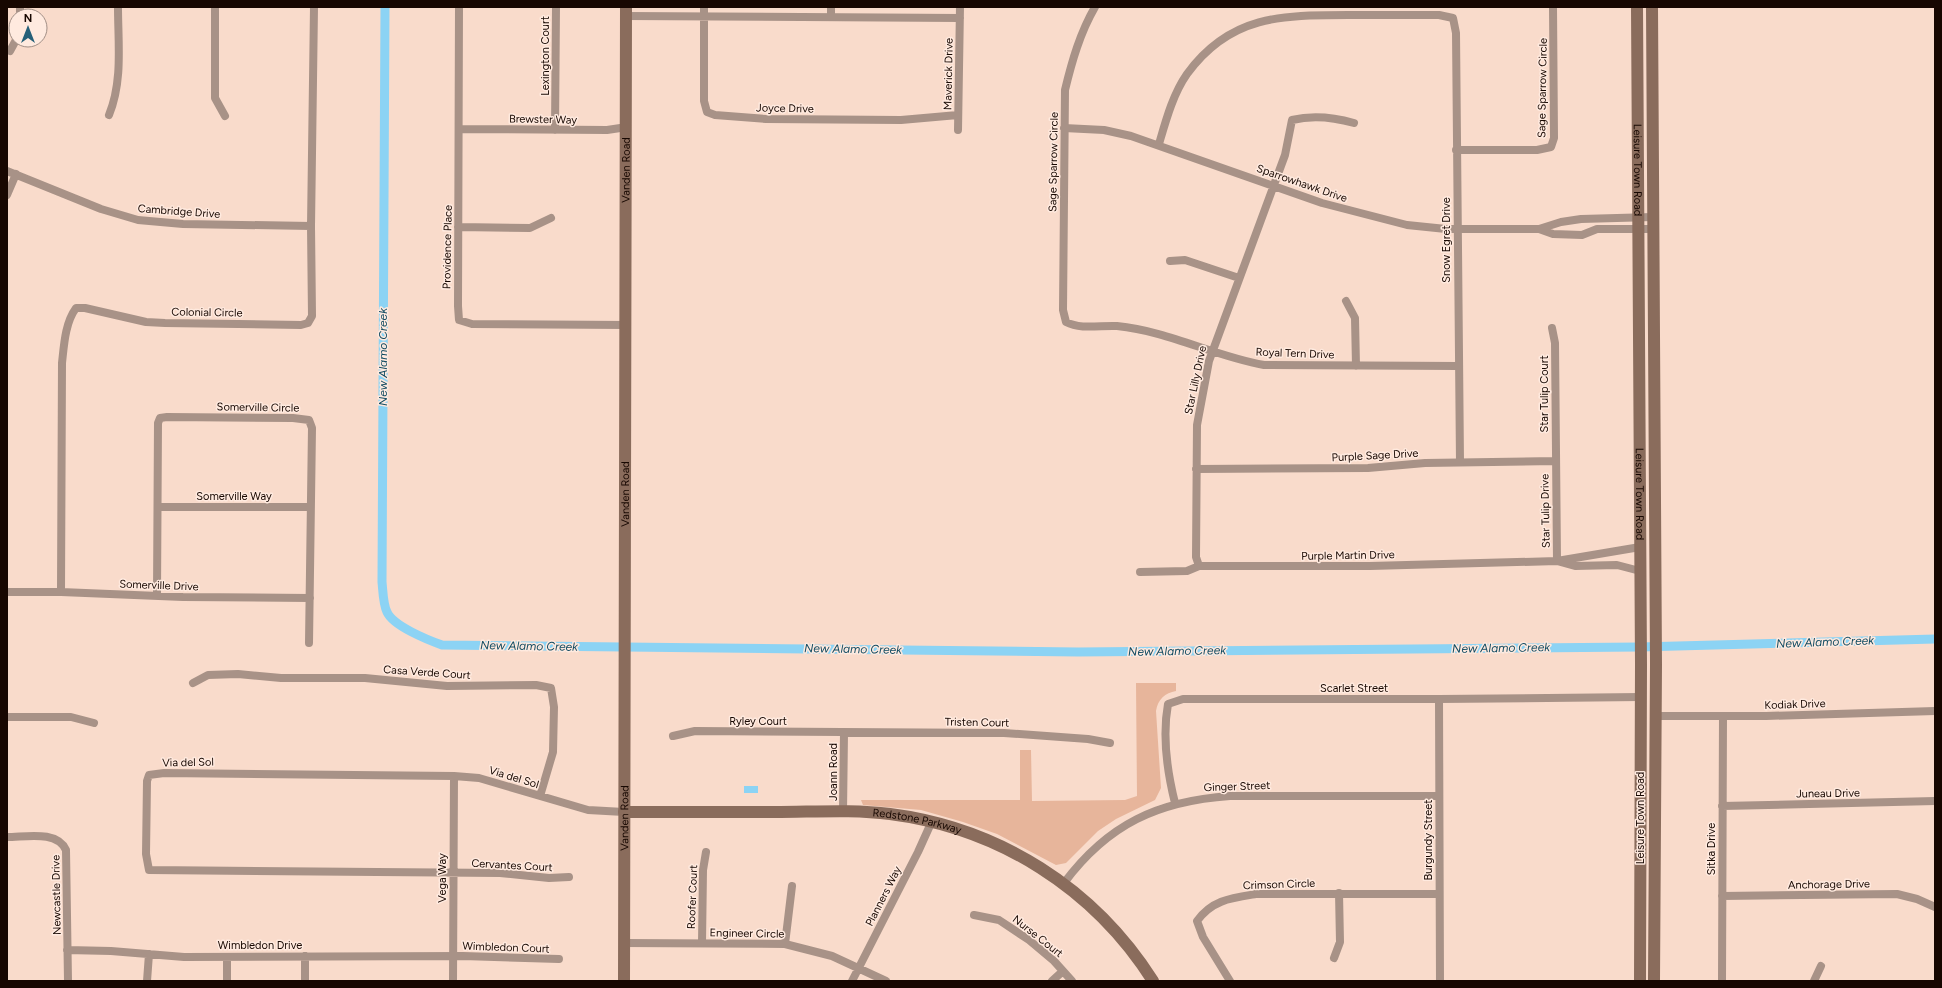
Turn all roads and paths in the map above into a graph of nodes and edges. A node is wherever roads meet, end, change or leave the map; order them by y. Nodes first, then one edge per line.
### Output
1 (118, 7) edge
2 (216, 7) edge
3 (314, 7) edge
4 (459, 7) edge
5 (556, 7) edge
6 (704, 7) edge
7 (831, 7) edge
8 (960, 7) edge
9 (1095, 7) edge
10 (1553, 7) edge
11 (1637, 7) edge
12 (1652, 7) edge
13 (626, 11) edge
14 (704, 16) junction
15 (831, 17) junction
16 (960, 18) junction
17 (12, 48) edge
18 (10, 51) dead end
19 (110, 115) dead end
20 (958, 115) junction
21 (225, 116) dead end
22 (1354, 123) dead end
23 (627, 127) junction
24 (1064, 128) junction
25 (459, 129) junction
26 (555, 130) junction
27 (958, 130) dead end
28 (1159, 144) junction
29 (1456, 150) junction
30 (7, 171) edge
31 (16, 174) junction
32 (1274, 185) junction
33 (7, 195) edge
34 (1639, 217) junction
35 (551, 218) dead end
36 (1653, 223) junction
37 (311, 226) junction
38 (458, 227) junction
39 (1457, 229) junction
40 (1539, 229) junction
41 (1638, 229) junction
42 (1170, 261) dead end
43 (1238, 278) junction
44 (1346, 301) dead end
45 (1066, 322) joint
46 (626, 325) junction
47 (1552, 328) dead end
48 (1212, 351) junction
49 (1356, 366) junction
50 (1458, 366) junction
51 (1555, 461) junction
52 (1460, 462) junction
53 (1196, 469) junction
54 (158, 507) junction
55 (310, 507) junction
56 (1640, 547) junction
57 (1557, 561) junction
58 (1199, 566) junction
59 (1640, 571) junction
60 (1140, 572) dead end
61 (7, 592) edge
62 (60, 592) junction
63 (157, 595) junction
64 (310, 598) junction
65 (309, 643) dead end
66 (193, 683) dead end
67 (1641, 697) junction
68 (1439, 699) junction
69 (1935, 712) edge
70 (1656, 716) junction
71 (1722, 716) junction
72 (7, 718) edge
73 (94, 723) dead end
74 (844, 732) junction
75 (673, 736) dead end
76 (1110, 743) dead end
77 (454, 776) junction
78 (540, 796) junction
79 (1439, 796) junction
80 (1935, 801) edge
81 (1175, 803) junction
82 (1722, 806) junction
83 (624, 812) junction
84 (844, 812) junction
85 (932, 821) junction
86 (7, 837) edge
87 (706, 852) dead end
88 (453, 873) junction
89 (570, 877) dead end
90 (1064, 883) junction
91 (792, 886) dead end
92 (1340, 894) junction
93 (1439, 894) junction
94 (1722, 896) junction
95 (1935, 907) edge
96 (974, 915) dead end
97 (624, 943) junction
98 (702, 943) junction
99 (785, 944) junction
100 (67, 950) junction
101 (148, 954) junction
102 (305, 956) junction
103 (453, 956) junction
104 (227, 957) junction
105 (1334, 958) dead end
106 (559, 960) dead end
107 (1821, 966) dead end
108 (858, 967) junction
109 (1063, 971) junction
110 (68, 981) edge
111 (147, 981) edge
112 (227, 981) edge
113 (305, 981) edge
114 (453, 981) edge
115 (624, 981) edge
116 (852, 981) edge
117 (886, 981) edge
118 (1052, 981) edge
119 (1072, 981) edge
120 (1153, 981) edge
121 (1230, 981) edge
122 (1440, 981) edge
123 (1640, 981) edge
124 (1654, 981) edge
125 (1722, 981) edge
126 (1814, 981) edge

1 - 19 street
2 - 21 street
3 - 37 street, Colonial Circle
4 - 25 street, Providence Place
5 - 26 street, Lexington Court
6 - 14 street
7 - 15 street
8 - 16 street, Maverick Drive
9 - 24 street, Sage Sparrow Circle
10 - 29 street, Sage Sparrow Circle
11 - 34 main road, Leisure Town Road
12 - 36 main road, Leisure Town Road
13 - 14 street
13 - 23 main road, Vanden Road
14 - 15 street
14 - 20 street, Joyce Drive
15 - 16 street
16 - 20 street, Maverick Drive
17 - 18 street
20 - 27 street, Maverick Drive
22 - 32 street, Star Lilly Drive
23 - 26 street, Brewster Way
23 - 46 main road, Vanden Road
24 - 28 street, Sparrowhawk Drive
24 - 45 street, Sage Sparrow Circle
25 - 26 street, Brewster Way
25 - 38 street, Providence Place
28 - 29 street, Snow Egret Drive
28 - 32 street, Sparrowhawk Drive
29 - 39 street, Snow Egret Drive
30 - 31 street, Cambridge Drive
31 - 33 street
31 - 37 street, Cambridge Drive
32 - 39 street, Sparrowhawk Drive
32 - 43 street, Star Lilly Drive
34 - 36 street, Sparrowhawk Drive
34 - 40 street, Sparrowhawk Drive
34 - 41 main road, Leisure Town Road
35 - 38 street
36 - 41 street, Sparrowhawk Drive
36 - 70 main road, Leisure Town Road
37 - 62 street, Colonial Circle
38 - 46 street, Providence Place
39 - 40 street, Sparrowhawk Drive
39 - 50 street, Snow Egret Drive
40 - 41 street, Sparrowhawk Drive
41 - 56 main road, Leisure Town Road
42 - 43 street
43 - 48 street, Star Lilly Drive
44 - 49 street
45 - 48 street, Royal Tern Drive
46 - 83 main road, Vanden Road
47 - 51 street, Star Tulip Court
48 - 49 street, Royal Tern Drive
48 - 53 street, Star Lilly Drive
49 - 50 street, Royal Tern Drive
50 - 52 street, Snow Egret Drive
51 - 52 street, Purple Sage Drive
51 - 57 street, Star Tulip Drive
52 - 53 street, Purple Sage Drive
53 - 58 street, Star Lilly Drive
54 - 55 street, Somerville Way
54 - 55 street, Somerville Circle
54 - 63 street, Somerville Circle
55 - 64 street, Somerville Circle
56 - 57 street, Purple Martin Drive
56 - 59 main road, Leisure Town Road
57 - 58 street, Purple Martin Drive
57 - 59 street, Purple Martin Drive
58 - 60 street, Purple Martin Drive
59 - 67 main road, Leisure Town Road
61 - 62 street, Somerville Drive
62 - 63 street, Somerville Drive
63 - 64 street, Somerville Drive
64 - 65 street, Somerville Circle
66 - 78 street, Casa Verde Court
67 - 68 street, Scarlet Street
67 - 123 main road, Leisure Town Road
68 - 79 street, Burgundy Street
68 - 81 street, Scarlet Street
69 - 71 street, Kodiak Drive
70 - 71 street, Kodiak Drive
70 - 124 main road, Leisure Town Road
71 - 82 street, Sitka Drive
72 - 73 street
74 - 75 street, Ryley Court
74 - 76 street, Tristen Court
74 - 84 street, Joann Road
77 - 78 street, Via del Sol
77 - 88 street, Vega Way
77 - 88 street, Via del Sol
78 - 83 street, Via del Sol
79 - 81 street, Ginger Street
79 - 93 street, Burgundy Street
80 - 82 street, Juneau Drive
81 - 90 street, Ginger Street
82 - 94 street, Sitka Drive
83 - 84 main road, Redstone Parkway
83 - 97 main road, Vanden Road
84 - 85 main road, Redstone Parkway
85 - 90 main road, Redstone Parkway
85 - 108 street, Planners Way
86 - 100 street, Newcastle Drive
87 - 98 street, Roofer Court
88 - 89 street, Cervantes Court
88 - 103 street, Vega Way
90 - 120 main road, Redstone Parkway
91 - 99 street
92 - 93 street, Crimson Circle
92 - 105 street
92 - 121 street, Crimson Circle
93 - 122 street, Burgundy Street
94 - 95 street, Anchorage Drive
94 - 125 street, Sitka Drive
96 - 109 street, Nurse Court
97 - 98 street, Engineer Circle
97 - 115 main road, Vanden Road
98 - 99 street, Engineer Circle
99 - 108 street, Engineer Circle
100 - 101 street, Wimbledon Drive
100 - 110 street, Newcastle Drive
101 - 104 street, Wimbledon Drive
101 - 111 street
102 - 103 street, Wimbledon Drive
102 - 104 street, Wimbledon Drive
102 - 113 street
103 - 106 street, Wimbledon Court
103 - 114 street, Vega Way
104 - 112 street
107 - 126 street
108 - 116 street, Planners Way
108 - 117 street, Engineer Circle
109 - 118 street
109 - 119 street, Nurse Court

